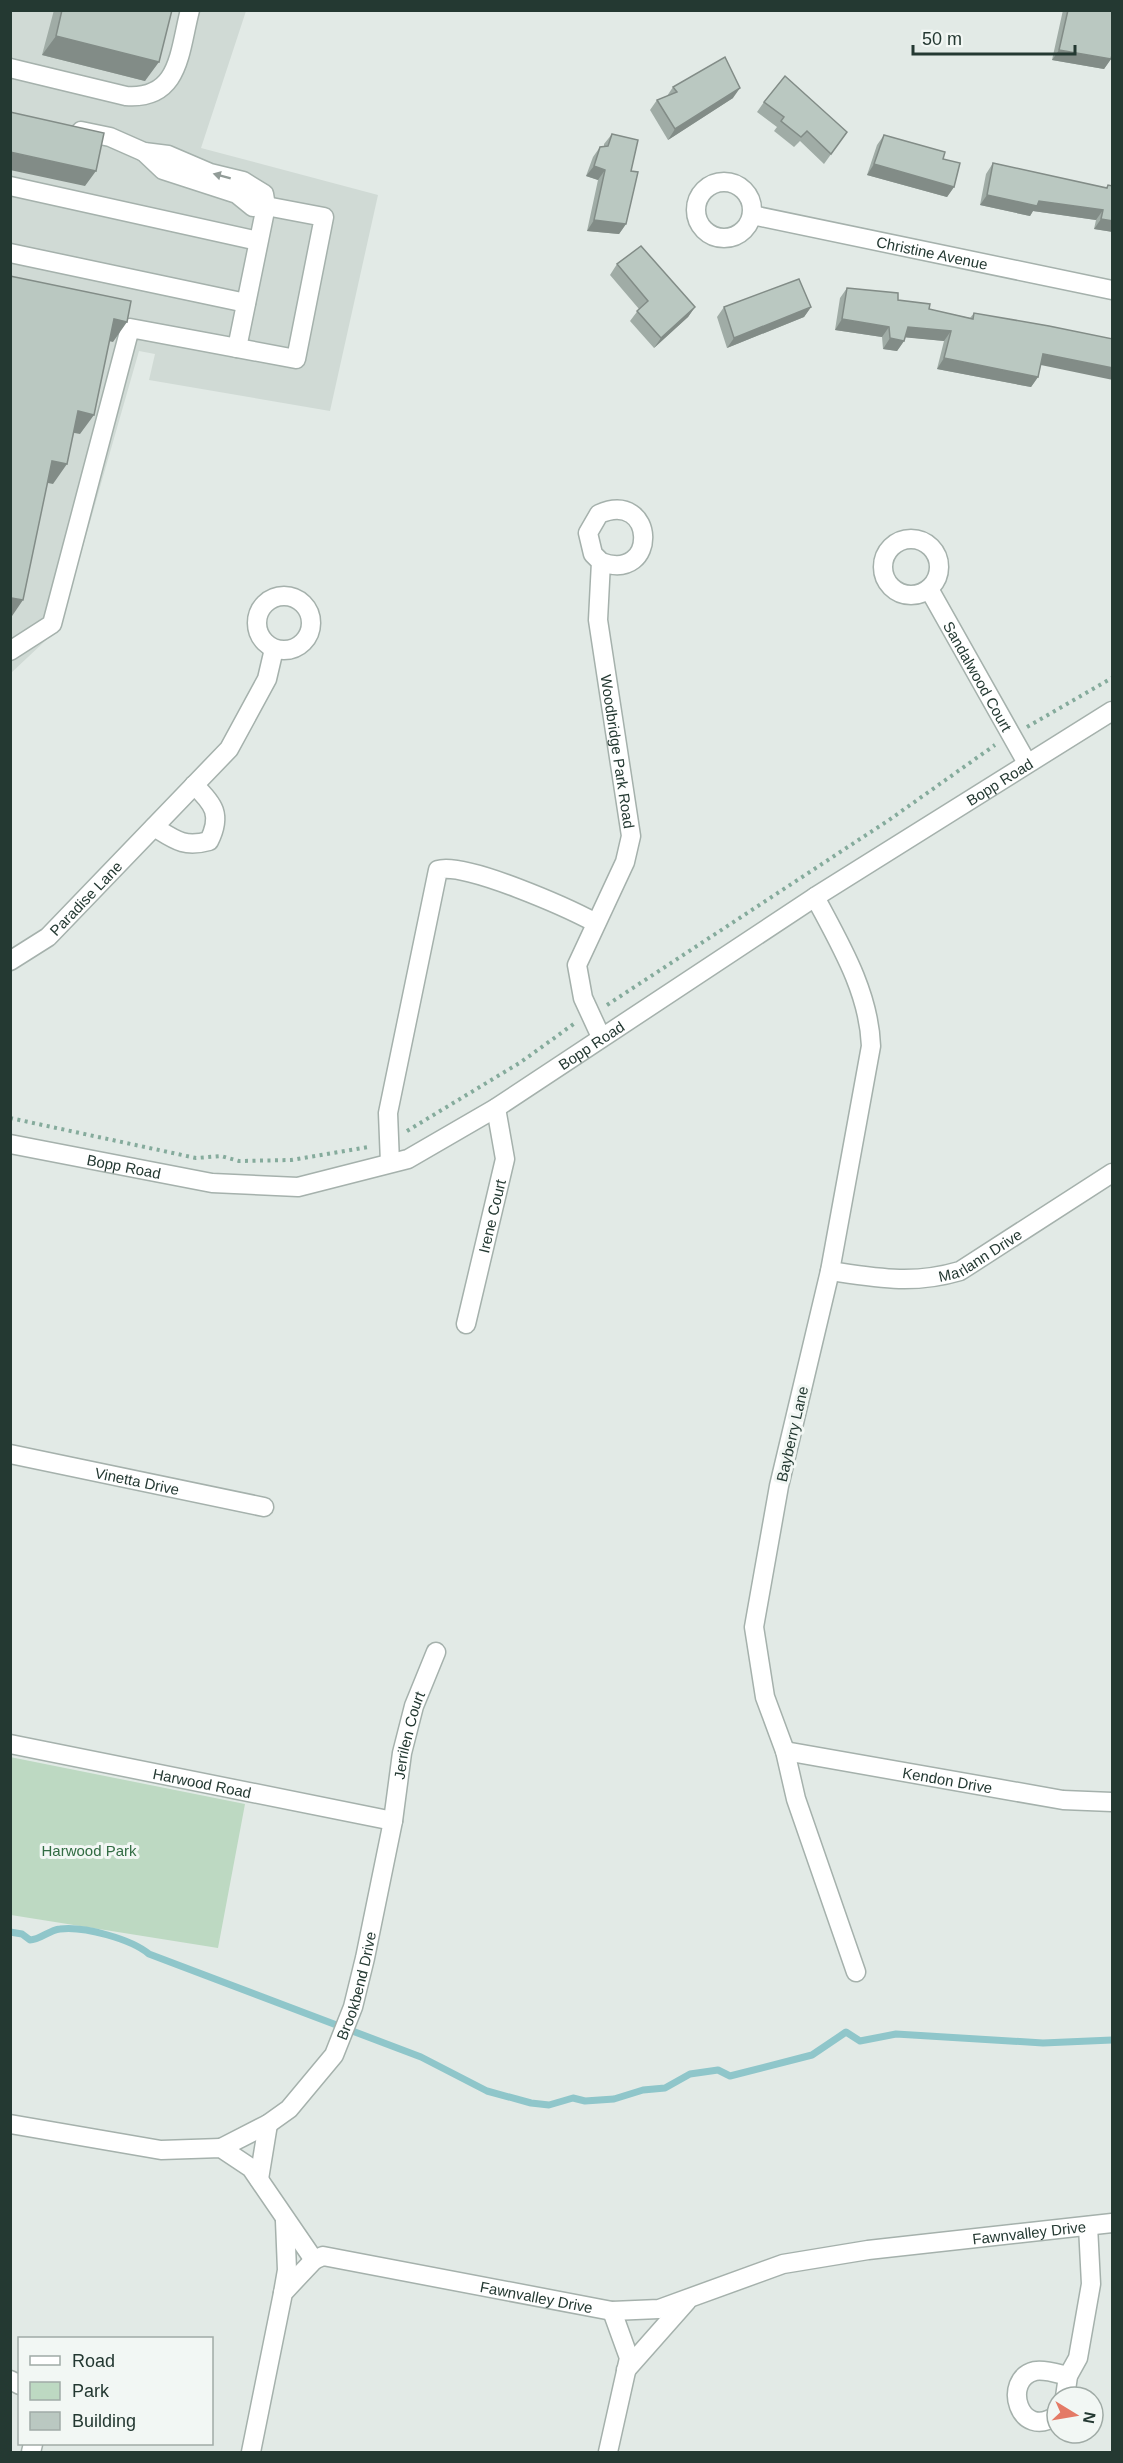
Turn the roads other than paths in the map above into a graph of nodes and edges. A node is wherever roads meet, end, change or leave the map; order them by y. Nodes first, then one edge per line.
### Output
1 (190, 10) edge
2 (10, 68) edge
3 (64, 127) edge
4 (10, 186) edge
5 (266, 206) junction
6 (752, 214) dead end
7 (258, 241) junction
8 (10, 253) edge
9 (1113, 290) edge
10 (246, 303) junction
11 (237, 348) junction
12 (601, 562) dead end
13 (929, 589) dead end
14 (274, 649) dead end
15 (10, 651) edge
16 (1113, 711) edge
17 (1027, 763) junction
18 (194, 785) junction
19 (154, 827) junction
20 (815, 897) junction
21 (596, 923) junction
22 (10, 962) edge
23 (601, 1037) junction
24 (496, 1108) junction
25 (10, 1144) edge
26 (390, 1163) junction
27 (1113, 1173) edge
28 (830, 1271) junction
29 (466, 1324) dead end
30 (10, 1454) edge
31 (264, 1507) dead end
32 (436, 1652) dead end
33 (10, 1744) edge
34 (785, 1751) junction
35 (1113, 1802) edge
36 (393, 1821) junction
37 (856, 1971) dead end
38 (10, 2124) edge
39 (268, 2124) junction
40 (221, 2148) junction
41 (259, 2179) junction
42 (285, 2220) junction
43 (1113, 2223) edge
44 (1088, 2226) junction
45 (314, 2260) junction
46 (283, 2293) junction
47 (689, 2299) junction
48 (612, 2312) junction
49 (626, 2370) junction
50 (1068, 2376) junction
51 (1067, 2385) edge
52 (1045, 2421) edge
53 (251, 2452) edge
54 (608, 2452) edge

1 - 2 street
5 -> 3 street
4 - 7 street
5 - 7 street
5 - 11 street
6 - 9 street, Christine Avenue
7 - 10 street
8 - 10 street
10 - 11 street
11 - 15 street
12 - 21 street, Woodbridge Park Road
13 - 17 street, Sandalwood Court
14 - 18 street, Paradise Lane
16 - 17 street, Bopp Road
17 - 20 street, Bopp Road
18 - 19 street, Paradise Lane
18 - 19 street
19 - 22 street, Paradise Lane
20 - 23 street, Bopp Road
20 - 28 street, Bayberry Lane
21 - 23 street, Woodbridge Park Road
21 - 26 street
23 - 24 street, Bopp Road
24 - 26 street, Bopp Road
24 - 29 street, Irene Court
25 - 26 street, Bopp Road
27 - 28 street, Marlann Drive
28 - 34 street, Bayberry Lane
30 - 31 street, Vinetta Drive
32 - 36 street, Jerrilen Court
33 - 36 street, Harwood Road
34 - 35 street, Kendon Drive
34 - 37 street, Bayberry Lane
36 - 39 street, Brookbend Drive
38 - 40 street
39 - 40 street, Brookbend Drive
39 - 41 street
40 - 41 street
41 - 42 street
42 - 45 street
42 - 46 street
43 - 44 street, Fawnvalley Drive
44 - 47 street, Fawnvalley Drive
44 - 50 street
45 - 46 street
45 - 48 street, Fawnvalley Drive
46 - 53 street
47 - 48 street, Fawnvalley Drive
47 - 49 street
48 - 49 street
49 - 54 street
50 - 51 street
50 - 52 street

